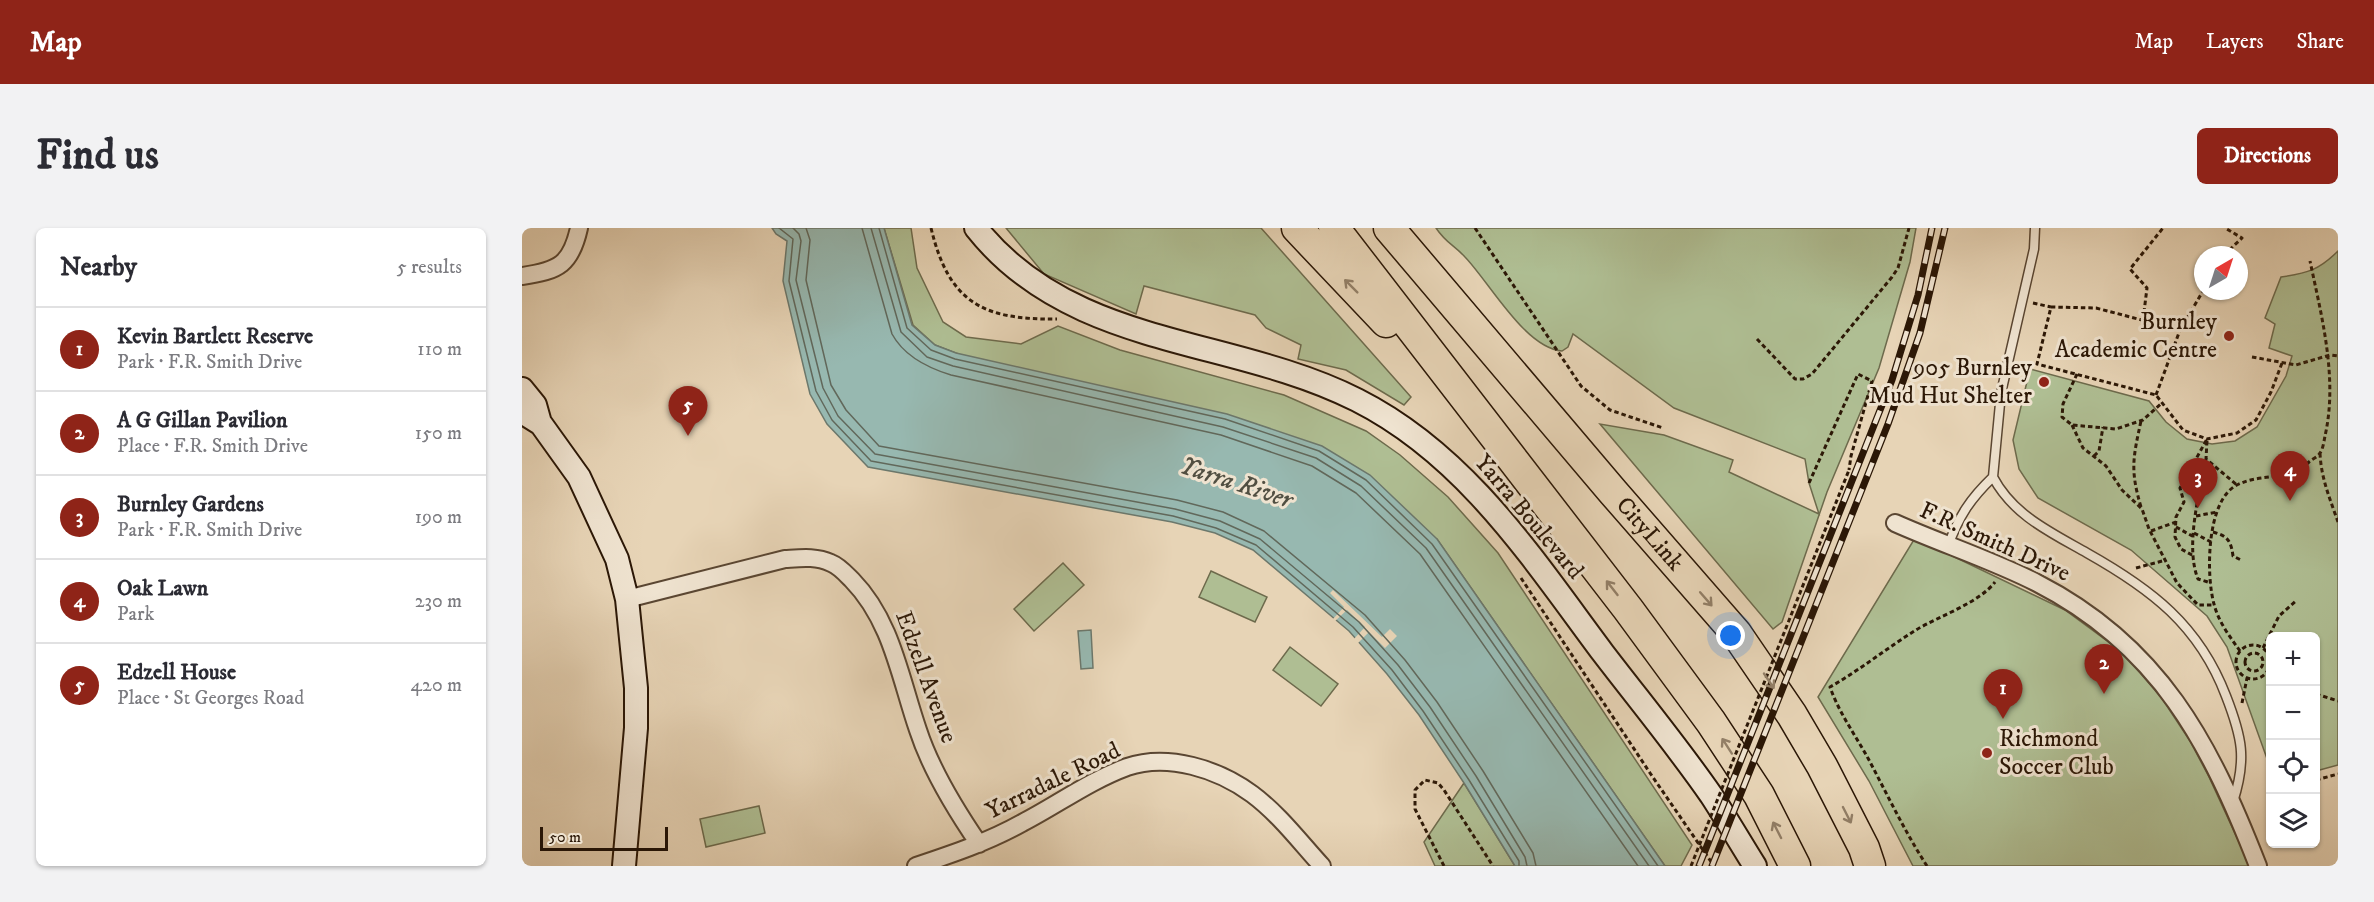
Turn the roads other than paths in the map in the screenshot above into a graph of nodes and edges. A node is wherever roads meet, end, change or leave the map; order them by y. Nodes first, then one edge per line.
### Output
1 (579, 228) edge
2 (976, 228) edge
3 (1297, 228) edge
4 (1334, 228) edge
5 (1389, 228) edge
6 (1413, 228) edge
7 (2035, 228) edge
8 (522, 276) edge
9 (522, 389) edge
10 (522, 412) edge
11 (1481, 418) junction
12 (541, 424) junction
13 (1993, 477) junction
14 (1613, 492) junction
15 (1894, 523) dead end
16 (1948, 546) junction
17 (627, 599) junction
18 (2233, 803) junction
19 (979, 844) junction
20 (624, 866) edge
21 (916, 866) edge
22 (1322, 866) edge
23 (1755, 866) edge
24 (1796, 866) edge
25 (1870, 866) edge
26 (2258, 866) edge

1 - 8 street
2 - 23 street, Yarra Boulevard
11 -> 3 highway
4 - 11 highway
5 - 14 highway, CityLink
6 - 14 highway
7 - 13 lane
9 - 12 street
10 - 12 street
24 -> 11 highway
12 - 17 street
13 - 16 lane
13 - 18 lane
14 -> 25 highway, CityLink
15 - 16 street, F.R. Smith Drive
16 - 18 street, F.R. Smith Drive
17 - 19 street, Edzell Avenue
17 - 20 street
18 - 26 street, F.R. Smith Drive
19 - 21 street, Yarradale Road
19 - 22 street, Yarradale Road

